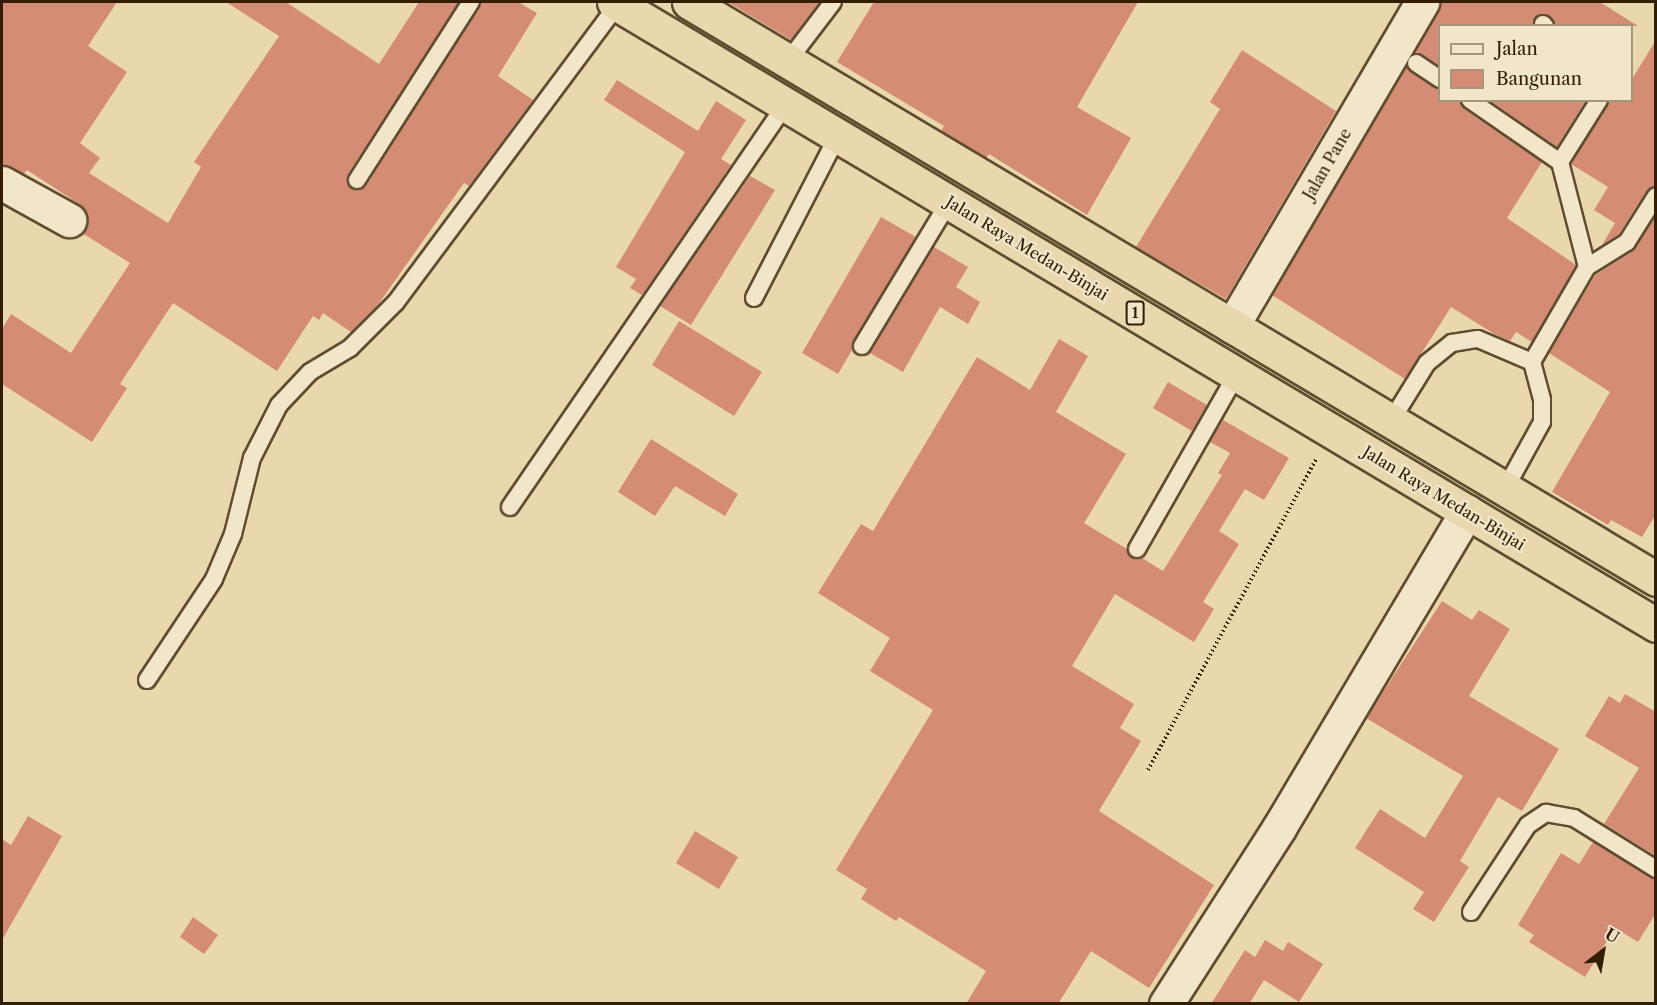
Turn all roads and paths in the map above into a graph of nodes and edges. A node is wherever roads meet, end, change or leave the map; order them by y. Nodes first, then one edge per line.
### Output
1 (471, 2) edge
2 (689, 2) edge
3 (833, 2) edge
4 (1422, 2) edge
5 (616, 3) edge
6 (788, 61) junction
7 (1416, 63) dead end
8 (1438, 79) edge
9 (1473, 102) edge
10 (1598, 102) edge
11 (786, 104) junction
12 (838, 135) junction
13 (1560, 162) junction
14 (357, 180) dead end
15 (2, 183) edge
16 (1656, 196) edge
17 (949, 202) junction
18 (69, 220) dead end
19 (1587, 267) junction
20 (754, 298) dead end
21 (1232, 326) junction
22 (862, 346) dead end
23 (1532, 362) junction
24 (1237, 374) junction
25 (1391, 421) junction
26 (1331, 430) junction
27 (1505, 489) junction
28 (510, 507) dead end
29 (1467, 512) junction
30 (1137, 549) dead end
31 (1656, 579) edge
32 (1653, 616) edge
33 (147, 680) dead end
34 (1148, 770) dead end
35 (1656, 869) edge
36 (1471, 912) dead end
37 (1166, 1004) edge

1 - 14 lane
2 - 6 highway, 1
3 - 6 lane
4 - 21 street, Jalan Pane
5 - 11 highway, Jalan Raya Medan-Binjai / 1
5 - 33 lane
6 - 21 highway, 1
7 - 8 lane
9 - 13 lane
10 - 13 lane
11 - 12 highway, Jalan Raya Medan-Binjai / 1
11 - 28 lane
12 - 17 highway, Jalan Raya Medan-Binjai / 1
12 - 20 lane
13 - 19 lane
15 - 18 street
16 - 19 lane
17 - 22 lane
17 - 24 highway, Jalan Raya Medan-Binjai / 1
19 - 23 lane
21 - 25 highway, 1
23 - 25 lane
23 - 27 lane
24 - 26 highway, Jalan Raya Medan-Binjai / 1
24 - 30 lane
25 - 27 highway, 1
26 - 29 highway, Jalan Raya Medan-Binjai / 1
26 - 34 path
27 - 31 highway, 1
29 - 32 highway, Jalan Raya Medan-Binjai / 1
29 - 37 street
35 - 36 lane

